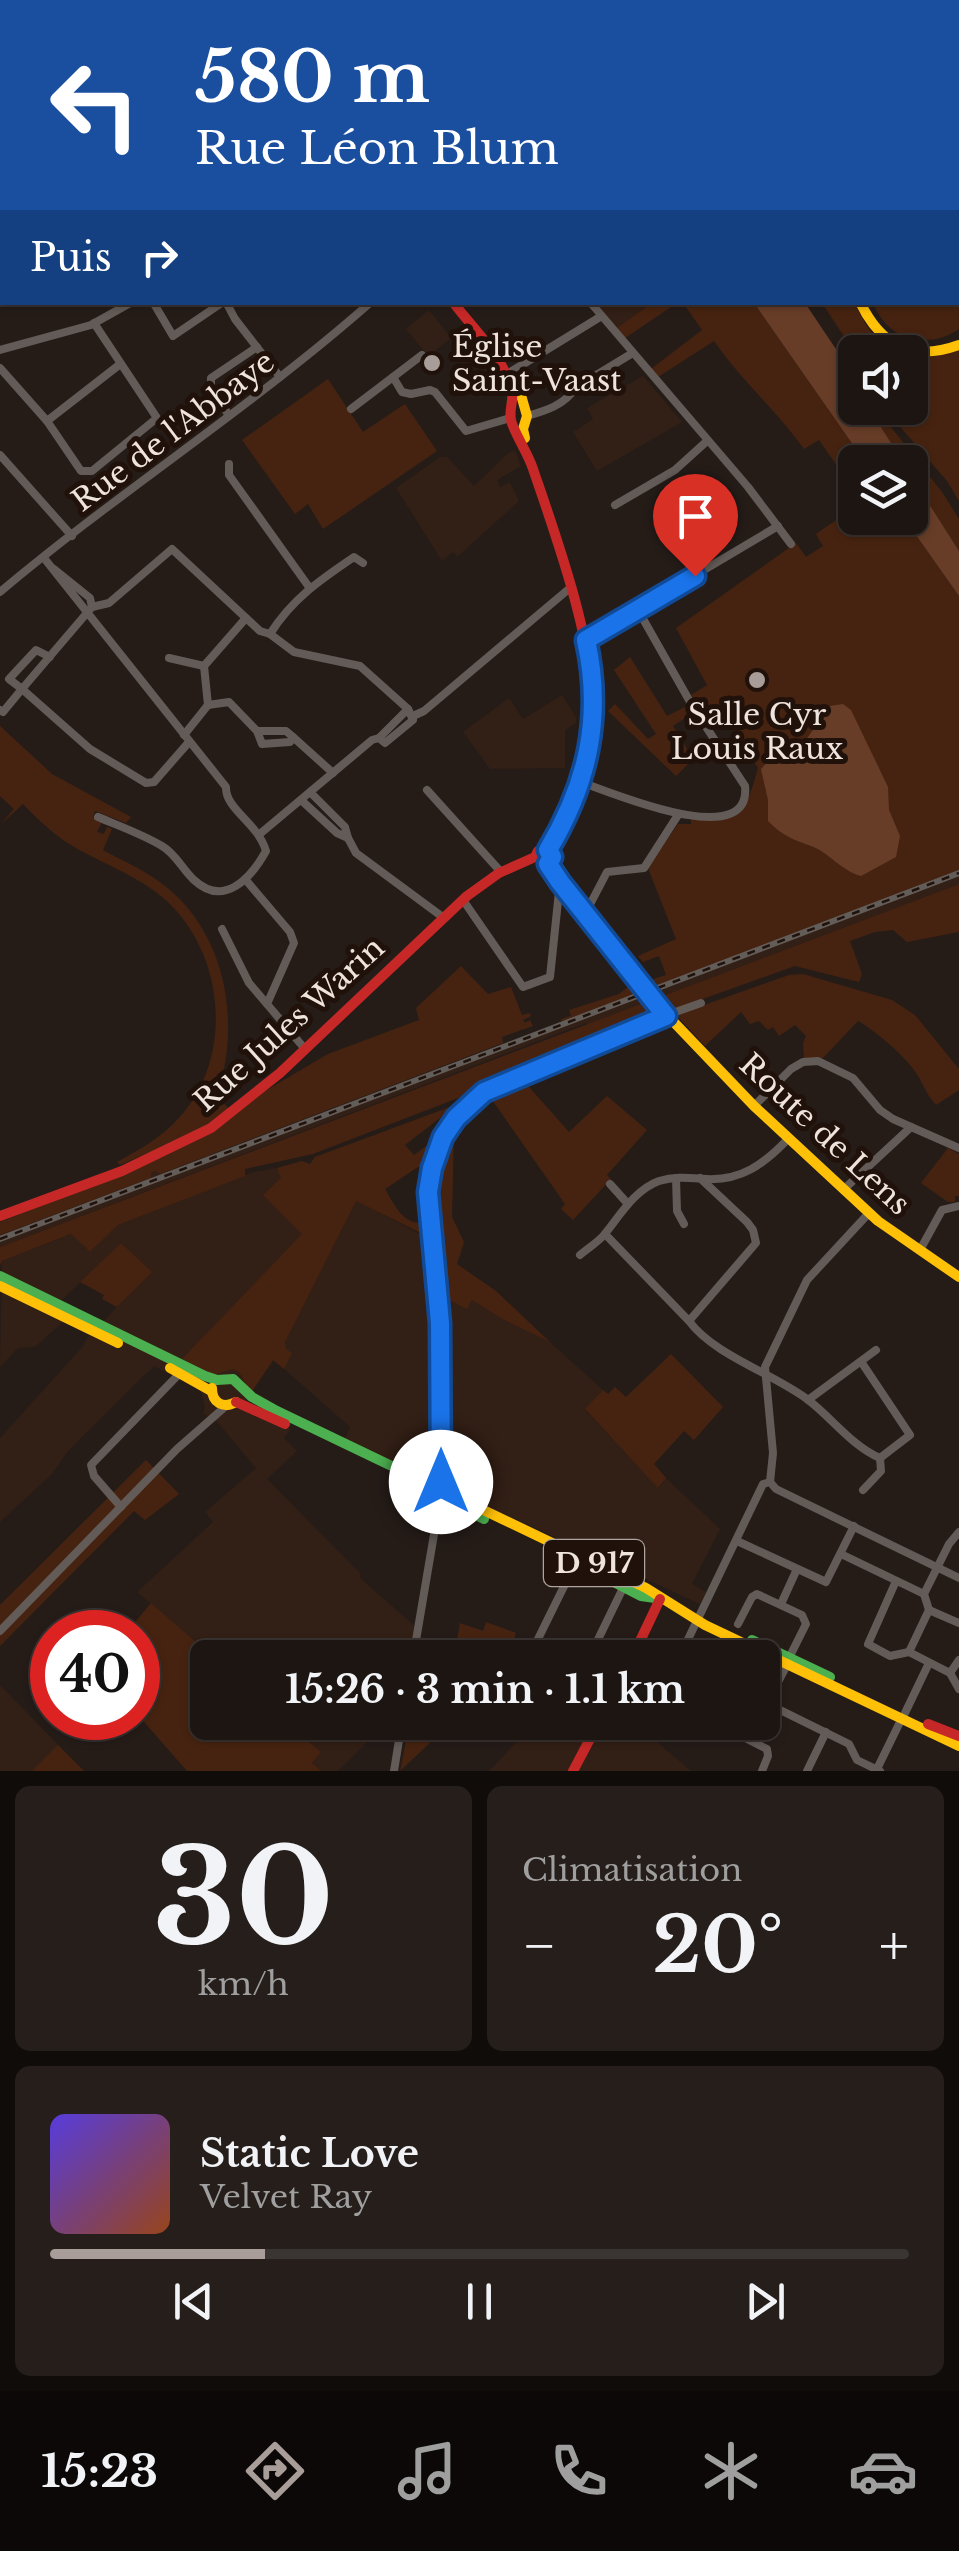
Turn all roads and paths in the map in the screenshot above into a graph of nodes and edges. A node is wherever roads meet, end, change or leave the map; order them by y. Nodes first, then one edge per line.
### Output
1 (127, 305) edge
2 (155, 305) edge
3 (220, 305) edge
4 (227, 305) edge
5 (367, 305) edge
6 (458, 305) edge
7 (458, 305) edge
8 (592, 305) edge
9 (862, 305) edge
10 (870, 305) edge
11 (600, 317) junction
12 (94, 323) junction
13 (959, 335) edge
14 (959, 345) edge
15 (257, 347) junction
16 (0, 350) edge
17 (631, 354) junction
18 (422, 355) dead end
19 (119, 364) junction
20 (0, 368) edge
21 (512, 371) junction
22 (280, 377) junction
23 (393, 377) junction
24 (351, 409) dead end
25 (228, 414) junction
26 (519, 417) junction
27 (46, 422) junction
28 (707, 441) junction
29 (0, 455) edge
30 (229, 464) dead end
31 (615, 505) dead end
32 (778, 526) junction
33 (72, 536) junction
34 (791, 544) dead end
35 (44, 558) junction
36 (363, 562) dead end
37 (309, 587) junction
38 (570, 588) junction
39 (0, 592) edge
40 (638, 610) junction
41 (89, 611) junction
42 (246, 618) junction
43 (270, 634) junction
44 (586, 640) junction
45 (50, 657) junction
46 (170, 658) dead end
47 (204, 666) junction
48 (9, 679) junction
49 (22, 689) junction
50 (0, 690) edge
51 (208, 705) junction
52 (0, 710) edge
53 (410, 713) junction
54 (187, 738) junction
55 (334, 773) junction
56 (582, 782) junction
57 (427, 790) dead end
58 (310, 792) junction
59 (301, 800) junction
60 (678, 815) junction
61 (98, 817) dead end
62 (260, 833) junction
63 (348, 838) junction
64 (548, 850) junction
65 (536, 857) junction
66 (548, 864) junction
67 (501, 872) junction
68 (245, 880) junction
69 (560, 882) junction
70 (463, 900) junction
71 (585, 914) junction
72 (444, 918) junction
73 (222, 929) dead end
74 (701, 1003) dead end
75 (267, 1004) junction
76 (666, 1016) junction
77 (304, 1049) junction
78 (754, 1106) junction
79 (911, 1127) junction
80 (787, 1140) junction
81 (959, 1148) edge
82 (676, 1178) junction
83 (700, 1178) junction
84 (725, 1178) junction
85 (610, 1184) dead end
86 (843, 1190) junction
87 (718, 1197) junction
88 (628, 1204) junction
89 (959, 1206) edge
90 (868, 1213) junction
91 (0, 1216) edge
92 (684, 1224) dead end
93 (605, 1234) junction
94 (920, 1250) junction
95 (580, 1255) dead end
96 (0, 1276) edge
97 (959, 1277) edge
98 (0, 1286) edge
99 (689, 1322) junction
100 (876, 1350) dead end
101 (862, 1363) junction
102 (765, 1372) junction
103 (180, 1373) junction
104 (217, 1380) junction
105 (240, 1386) junction
106 (212, 1396) junction
107 (808, 1400) junction
108 (231, 1404) junction
109 (200, 1432) junction
110 (880, 1458) junction
111 (770, 1482) junction
112 (864, 1490) dead end
113 (440, 1494) junction
114 (121, 1507) junction
115 (854, 1526) junction
116 (959, 1532) edge
117 (737, 1541) junction
118 (841, 1554) junction
119 (576, 1562) junction
120 (937, 1568) junction
121 (798, 1569) junction
122 (959, 1578) edge
123 (896, 1581) junction
124 (624, 1586) junction
125 (924, 1594) junction
126 (660, 1599) junction
127 (782, 1604) junction
128 (929, 1610) junction
129 (698, 1618) junction
130 (959, 1623) edge
131 (738, 1624) dead end
132 (0, 1630) edge
133 (416, 1640) edge
134 (538, 1640) edge
135 (598, 1640) edge
136 (641, 1640) edge
137 (688, 1640) edge
138 (908, 1652) junction
139 (788, 1660) junction
140 (959, 1660) edge
141 (930, 1664) junction
142 (950, 1673) junction
143 (780, 1675) edge
144 (959, 1689) edge
145 (780, 1709) edge
146 (903, 1716) junction
147 (826, 1732) junction
148 (959, 1736) edge
149 (399, 1740) edge
150 (589, 1740) edge
151 (749, 1740) edge
152 (959, 1746) edge
153 (858, 1760) junction
154 (851, 1769) edge
155 (878, 1770) edge
156 (394, 1771) edge
157 (573, 1771) edge
158 (762, 1771) edge
159 (807, 1771) edge

1 - 12 street
2 - 3 street
4 - 15 street
5 - 22 street, Rue de l'Abbaye
6 - 21 main road
7 - 26 main road
8 - 11 street
9 - 14 main road
10 - 13 main road
11 - 17 street
11 - 21 street
12 - 16 street
12 - 19 street
15 - 22 street
15 - 25 street
17 - 26 street
17 - 28 street
18 - 23 street
19 - 27 street
19 - 27 street
20 - 27 street
21 - 26 main road
22 - 25 street, Rue de l'Abbaye
23 - 24 street
23 - 26 street
25 - 33 street, Rue de l'Abbaye
26 - 38 main road
28 - 31 street
28 - 32 street
29 - 33 street
30 - 37 street
32 - 34 street
32 - 40 street
33 - 35 street, Rue de l'Abbaye
35 - 39 street, Rue de l'Abbaye
35 - 41 street
36 - 37 street
37 - 43 street
38 - 44 main road
38 - 53 street
40 - 44 street
40 - 60 street
41 - 42 street
41 - 45 street
41 - 54 street
42 - 43 street
42 - 47 street
43 - 53 street
44 - 56 main road
45 - 48 street
45 - 49 street
46 - 47 street
47 - 51 street
48 - 49 street
48 - 50 street
49 - 52 street
49 - 54 street
51 - 54 street
51 - 55 street
53 - 55 street
54 - 62 street
55 - 58 street
56 - 60 street
56 - 64 main road
57 - 67 street
58 - 59 street
58 - 63 street
59 - 62 street
59 - 63 street
60 - 71 street
61 - 68 street
62 - 68 street
63 - 72 street
64 - 65 main road
64 - 66 main road
65 - 66 main road
65 - 67 main road, Rue Jules Warin
66 - 69 main road, Route de Lens
67 - 70 main road, Rue Jules Warin
68 - 75 street
69 - 70 street
69 - 71 main road, Route de Lens
70 - 72 main road, Rue Jules Warin
71 - 76 main road, Route de Lens
72 - 77 main road, Rue Jules Warin
73 - 75 street
74 - 76 street
75 - 77 street
76 - 78 main road, Route de Lens
76 - 113 main road
77 - 91 main road, Rue Jules Warin
78 - 79 street
78 - 80 main road, Route de Lens
79 - 81 street
79 - 86 street
80 - 84 street
80 - 86 main road, Route de Lens
82 - 83 street
82 - 88 street
82 - 92 street
83 - 84 street
83 - 87 street
84 - 87 street
85 - 88 street
86 - 90 main road, Route de Lens
87 - 99 street
88 - 93 street
89 - 94 street
90 - 94 main road, Route de Lens
90 - 102 street
93 - 95 street
93 - 99 street
94 - 97 main road, Route de Lens
96 - 104 main road
98 - 103 main road
99 - 102 street
100 - 101 street
101 - 107 street
101 - 110 street
102 - 107 street
102 - 111 street
103 - 106 main road
103 - 114 street
104 - 105 main road
104 - 106 main road
105 - 108 main road
105 - 113 main road, D 917
106 - 108 main road
106 - 109 street
107 - 110 street
108 - 109 street
108 - 113 main road, D 917
109 - 114 street
110 - 112 street
111 - 115 street
111 - 117 street
113 - 119 main road, D 917
113 - 126 main road, D 917
113 - 133 street
114 - 132 street
115 - 118 street
115 - 120 street
116 - 120 street
117 - 121 street
117 - 129 street
118 - 121 street
118 - 123 street
119 - 124 main road, D 917
119 - 134 street
120 - 122 street
120 - 125 street
121 - 127 street
123 - 125 street
123 - 138 street
124 - 126 main road, D 917
124 - 135 street
125 - 128 street
126 - 129 main road, D 917
126 - 136 main road
127 - 131 street
127 - 139 street
128 - 130 street
128 - 138 street
129 - 137 street
129 - 139 main road, D 917
138 - 141 street
139 - 143 street
139 - 146 main road, D 917
140 - 142 street
141 - 142 street
141 - 146 street
142 - 144 street
145 - 147 street
146 - 148 main road, D 917
146 - 152 main road, D 917
146 - 155 street
147 - 153 street
147 - 159 street
149 - 156 street
150 - 157 main road
151 - 158 street
153 - 154 street
153 - 155 street

